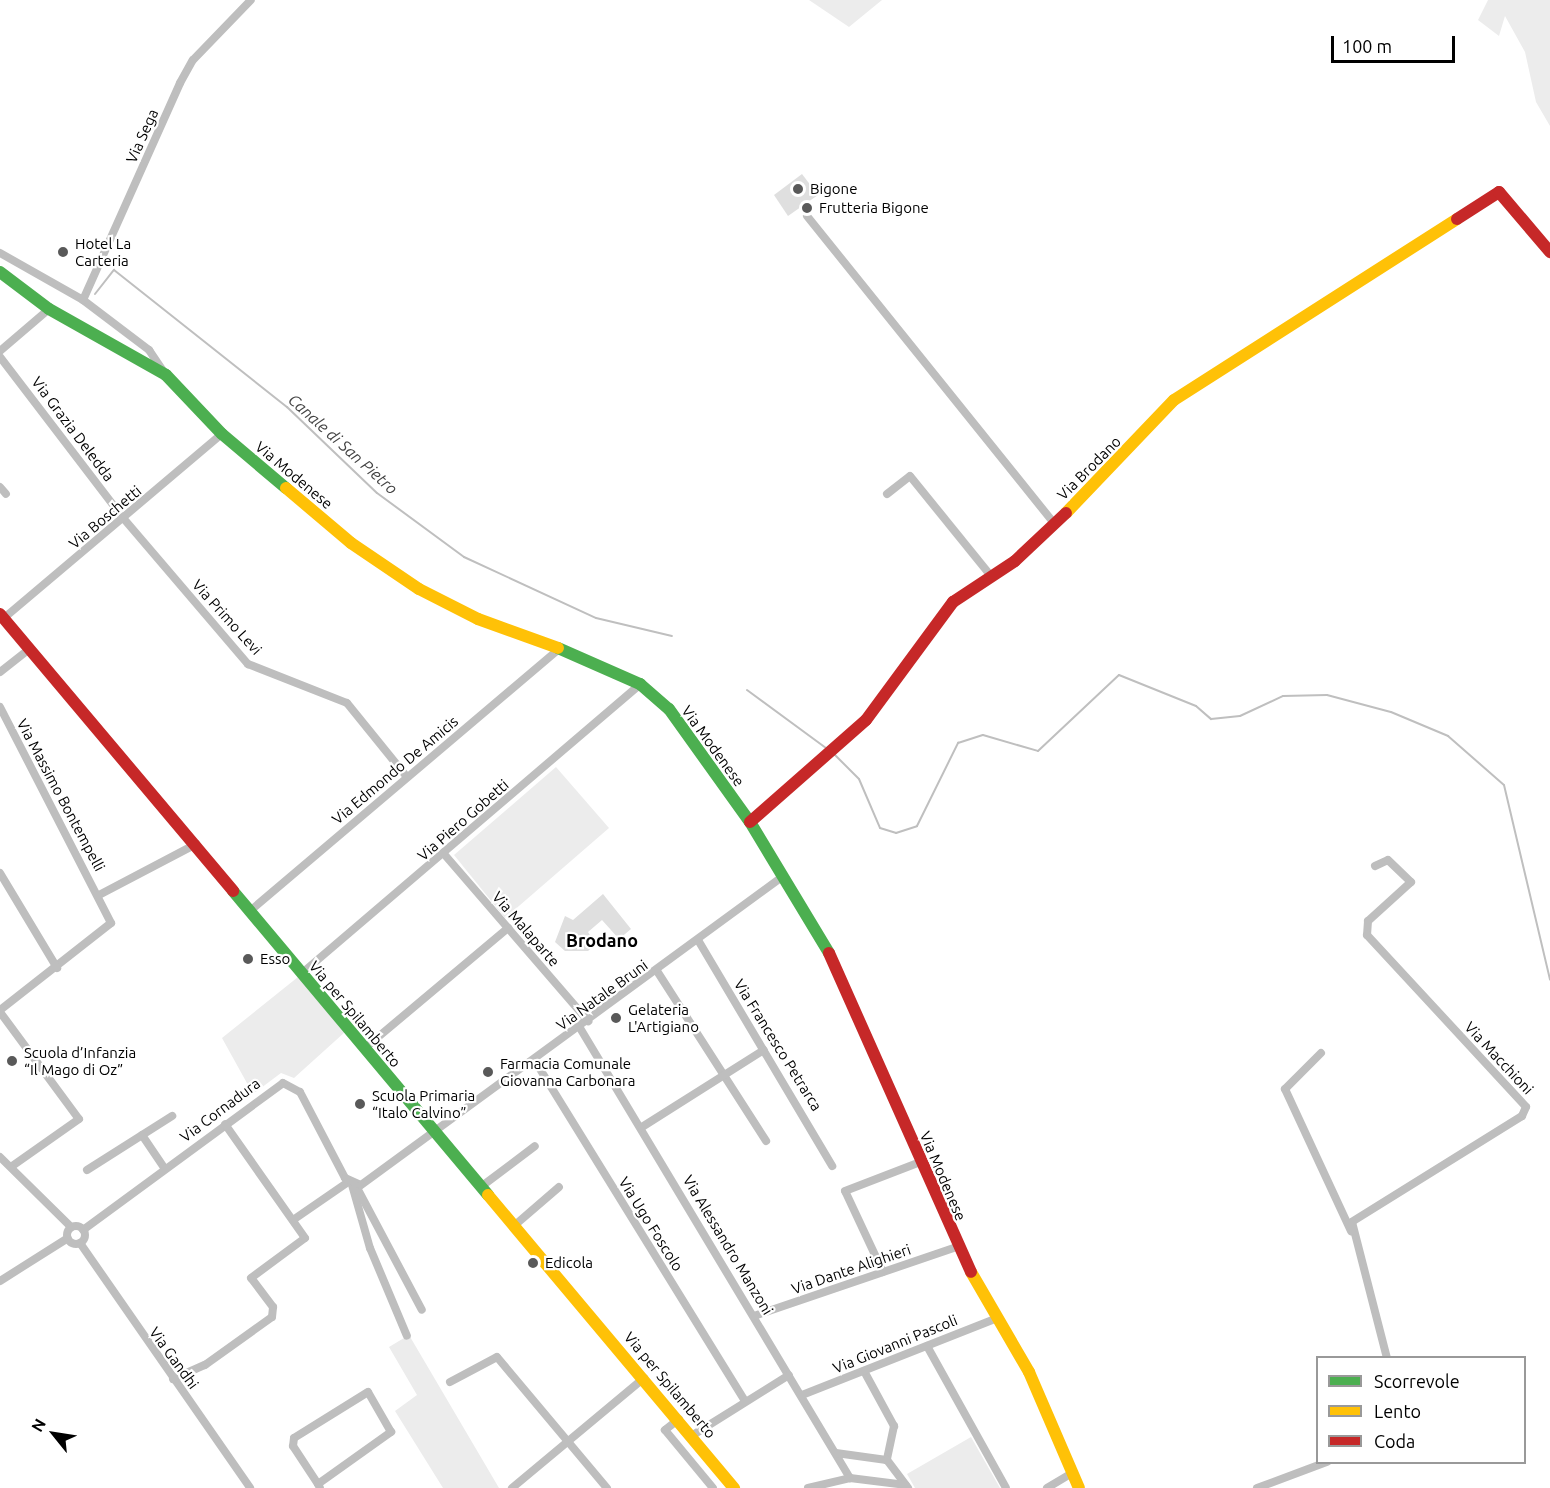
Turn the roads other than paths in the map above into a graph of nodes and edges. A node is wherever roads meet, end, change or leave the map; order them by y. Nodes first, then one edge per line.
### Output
1 (251, 0) edge
2 (807, 216) dead end
3 (1550, 252) edge
4 (0, 253) edge
5 (0, 272) edge
6 (83, 300) junction
7 (50, 309) junction
8 (0, 351) edge
9 (0, 357) edge
10 (166, 375) junction
11 (222, 434) junction
12 (887, 494) dead end
13 (124, 519) junction
14 (1054, 523) junction
15 (991, 576) junction
16 (2, 616) edge
17 (29, 649) junction
18 (558, 650) junction
19 (0, 672) edge
20 (640, 684) junction
21 (0, 706) edge
22 (407, 777) junction
23 (750, 822) junction
24 (196, 844) junction
25 (444, 854) junction
26 (1375, 866) dead end
27 (0, 873) edge
28 (782, 877) junction
29 (99, 895) junction
30 (250, 910) junction
31 (507, 928) junction
32 (698, 940) junction
33 (57, 968) junction
34 (657, 971) junction
35 (301, 974) junction
36 (0, 1011) edge
37 (588, 1021) junction
38 (580, 1028) junction
39 (365, 1048) junction
40 (764, 1050) junction
41 (1321, 1053) dead end
42 (534, 1061) junction
43 (723, 1077) junction
44 (172, 1116) dead end
45 (225, 1124) junction
46 (642, 1127) junction
47 (436, 1132) junction
48 (142, 1135) junction
49 (766, 1141) dead end
50 (535, 1146) dead end
51 (0, 1157) edge
52 (920, 1162) junction
53 (832, 1166) dead end
54 (11, 1167) junction
55 (165, 1169) junction
56 (87, 1170) dead end
57 (352, 1185) junction
58 (482, 1186) junction
59 (559, 1187) dead end
60 (293, 1220) junction
61 (515, 1225) junction
62 (71, 1227) junction
63 (83, 1230) junction
64 (1351, 1231) junction
65 (68, 1238) junction
66 (80, 1243) junction
67 (957, 1247) junction
68 (883, 1272) junction
69 (0, 1281) edge
70 (422, 1310) dead end
71 (754, 1316) junction
72 (997, 1318) junction
73 (407, 1336) dead end
74 (927, 1346) junction
75 (1386, 1356) edge
76 (864, 1371) junction
77 (789, 1375) junction
78 (644, 1378) junction
79 (173, 1379) junction
80 (450, 1382) dead end
81 (802, 1395) junction
82 (745, 1401) junction
83 (679, 1419) junction
84 (693, 1435) junction
85 (568, 1443) junction
86 (836, 1453) junction
87 (887, 1460) junction
88 (1322, 1464) edge
89 (1072, 1473) junction
90 (850, 1478) junction
91 (319, 1486) edge
92 (907, 1486) edge
93 (250, 1488) edge
94 (512, 1488) edge
95 (607, 1488) edge
96 (713, 1488) edge
97 (734, 1488) edge
98 (808, 1488) edge
99 (1006, 1488) edge
100 (1047, 1488) edge
101 (1079, 1488) edge
102 (1257, 1488) edge

1 - 6 street, Via Sega
2 - 14 street
3 - 14 street, Via Brodano
4 - 6 street
5 - 7 street, Via Modenese
6 - 10 street
7 - 8 street
7 - 10 street, Via Modenese
9 - 13 street, Via Grazia Deledda
10 - 11 street, Via Modenese
11 - 13 street, Via Boschetti
11 - 18 street, Via Modenese
12 - 15 street
13 - 16 street, Via Boschetti
13 - 22 street, Via Primo Levi
14 - 15 street, Via Brodano
15 - 23 street, Via Brodano
16 - 17 street, Via per Spilamberto
17 - 19 street
17 - 24 street, Via per Spilamberto
18 - 20 street, Via Modenese
18 - 22 street, Via Edmondo De Amicis
20 - 23 street, Via Modenese
20 - 25 street, Via Piero Gobetti
21 - 29 street, Via Massimo Bontempelli
22 - 30 street, Via Edmondo De Amicis
23 - 28 street, Via Modenese
24 - 29 street, Via Massimo Bontempelli
24 - 30 street, Via per Spilamberto
25 - 31 street, Via Malaparte
25 - 35 street, Via Piero Gobetti
26 - 64 street, Via Macchioni
27 - 33 street
28 - 32 street, Via Natale Bruni
28 - 52 street, Via Modenese
29 - 33 street, Via Massimo Bontempelli
30 - 35 street, Via per Spilamberto
31 - 37 street, Via Malaparte
31 - 39 street
32 - 34 street, Via Natale Bruni
32 - 40 street, Via Francesco Petrarca
33 - 36 street, Via Massimo Bontempelli
34 - 37 street, Via Natale Bruni
34 - 43 street
35 - 39 street, Via per Spilamberto
36 - 54 street, Via Massimo Bontempelli
37 - 38 street, Via Natale Bruni
38 - 42 street, Via Natale Bruni
38 - 46 street, Via Alessandro Manzoni
39 - 47 street, Via per Spilamberto
40 - 43 street
40 - 53 street, Via Francesco Petrarca
41 - 64 street
42 - 47 street, Via Natale Bruni
42 - 82 street, Via Ugo Foscolo
43 - 46 street
43 - 49 street
44 - 48 street, Via Cornadura
45 - 55 street, Via Cornadura
45 - 57 street, Via Cornadura
45 - 60 street
46 - 71 street, Via Alessandro Manzoni
47 - 57 street
47 - 58 street, Via per Spilamberto
48 - 55 street
48 - 56 street, Via Cornadura
50 - 58 street
51 - 54 street
52 - 67 street, Via Modenese
52 - 68 street
54 - 62 street
55 - 63 street, Via Cornadura
57 - 60 street
57 - 70 street
57 - 73 street
58 - 61 street, Via per Spilamberto
59 - 61 street
60 - 79 street
61 - 78 street, Via per Spilamberto
62 - 63 street
62 - 65 street
63 - 66 street
64 - 75 street
65 - 66 street
65 - 69 street
66 - 79 street, Via Gandhi
67 - 68 street, Via Dante Alighieri
67 - 72 street, Via Modenese
68 - 71 street, Via Dante Alighieri
71 - 77 street, Via Alessandro Manzoni
72 - 74 street, Via Giovanni Pascoli
72 - 89 street, Via Modenese
74 - 76 street, Via Giovanni Pascoli
74 - 99 street
76 - 81 street, Via Giovanni Pascoli
76 - 87 street
77 - 81 street, Via Alessandro Manzoni
77 - 82 street
78 - 83 street, Via per Spilamberto
78 - 85 street
79 - 93 street, Via Gandhi
80 - 85 street
81 - 86 street, Via Alessandro Manzoni
82 - 84 street
83 - 84 street, Via per Spilamberto
83 - 96 street
84 - 97 street, Via per Spilamberto
85 - 94 street
85 - 95 street
86 - 87 street
86 - 90 street, Via Alessandro Manzoni
87 - 92 street
88 - 102 street
89 - 100 street
89 - 101 street, Via Modenese
90 - 92 street
90 - 98 street
91 - 91 street

